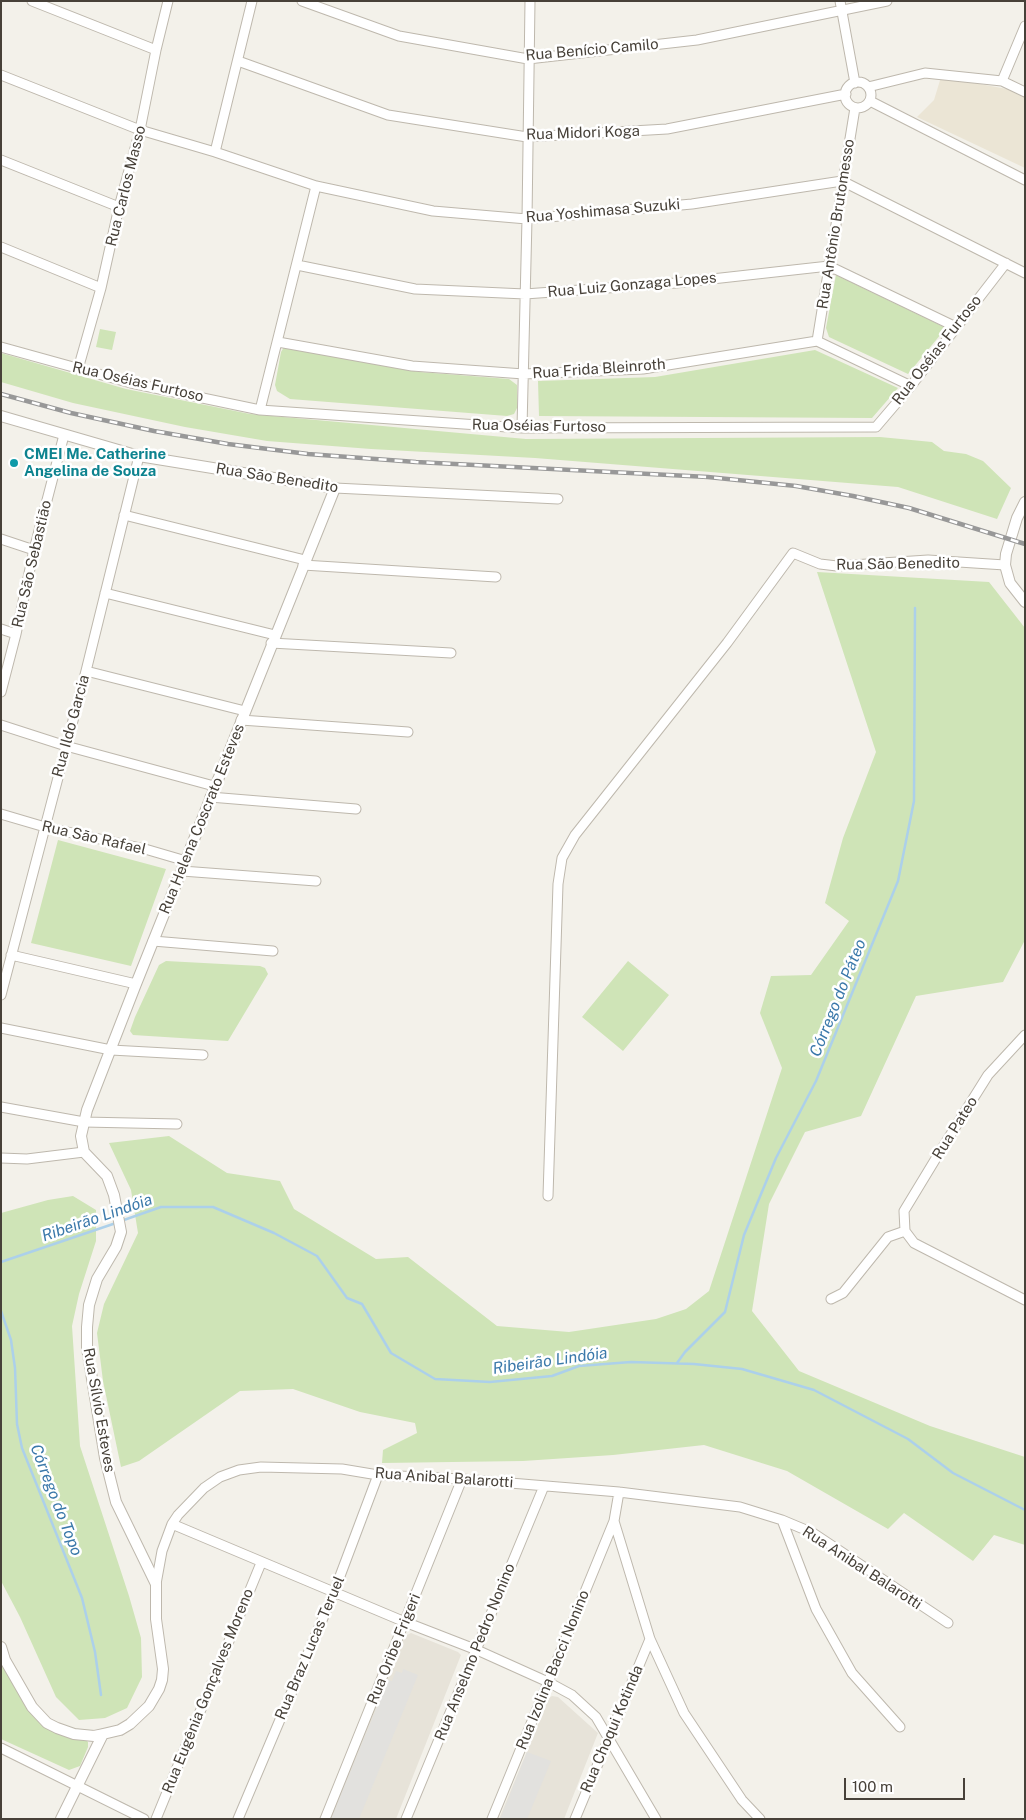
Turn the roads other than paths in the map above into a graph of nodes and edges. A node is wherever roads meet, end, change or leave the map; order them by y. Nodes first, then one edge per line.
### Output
1 (32, 1) edge
2 (168, 1) edge
3 (252, 1) edge
4 (302, 1) edge
5 (530, 1) edge
6 (840, 1) edge
7 (887, 1) edge
8 (842, 11) junction
9 (1025, 26) edge
10 (156, 50) junction
11 (528, 59) junction
12 (238, 60) junction
13 (1, 75) edge
14 (1002, 80) junction
15 (855, 83) junction
16 (868, 87) junction
17 (1025, 92) edge
18 (846, 94) junction
19 (870, 101) junction
20 (855, 108) junction
21 (140, 130) junction
22 (527, 137) junction
23 (215, 152) junction
24 (1, 160) edge
25 (1025, 180) edge
26 (842, 181) junction
27 (316, 186) junction
28 (119, 207) junction
29 (527, 219) junction
30 (1, 248) edge
31 (1006, 263) junction
32 (297, 264) junction
33 (829, 266) junction
34 (1025, 273) edge
35 (101, 288) junction
36 (525, 294) junction
37 (956, 327) junction
38 (817, 341) junction
39 (278, 342) junction
40 (1, 347) edge
41 (78, 369) junction
42 (524, 374) junction
43 (910, 386) junction
44 (260, 410) junction
45 (1, 416) edge
46 (522, 428) junction
47 (64, 435) junction
48 (139, 456) junction
49 (335, 488) junction
50 (558, 499) dead end
51 (1025, 502) edge
52 (124, 515) junction
53 (1, 539) edge
54 (34, 550) junction
55 (304, 562) junction
56 (1005, 564) junction
57 (496, 577) dead end
58 (105, 593) junction
59 (1025, 602) edge
60 (1, 629) edge
61 (16, 634) junction
62 (273, 639) junction
63 (451, 653) dead end
64 (86, 671) junction
65 (1, 692) edge
66 (243, 716) junction
67 (1, 725) edge
68 (408, 732) dead end
69 (66, 746) junction
70 (214, 786) junction
71 (210, 797) junction
72 (356, 809) dead end
73 (1, 814) edge
74 (45, 827) junction
75 (184, 866) junction
76 (316, 881) dead end
77 (153, 941) junction
78 (273, 951) dead end
79 (11, 955) junction
80 (136, 984) junction
81 (1, 995) edge
82 (1, 1028) edge
83 (1025, 1034) edge
84 (111, 1050) junction
85 (203, 1055) dead end
86 (1, 1107) edge
87 (84, 1122) junction
88 (176, 1124) dead end
89 (84, 1152) junction
90 (1, 1158) edge
91 (548, 1196) dead end
92 (905, 1231) junction
93 (831, 1300) dead end
94 (1025, 1300) edge
95 (378, 1475) junction
96 (462, 1479) junction
97 (544, 1486) junction
98 (620, 1492) junction
99 (782, 1520) junction
100 (614, 1521) junction
101 (172, 1524) junction
102 (261, 1563) junction
103 (156, 1584) junction
104 (334, 1592) junction
105 (404, 1622) junction
106 (948, 1624) dead end
107 (650, 1639) junction
108 (1, 1647) edge
109 (477, 1650) junction
110 (548, 1682) junction
111 (900, 1728) dead end
112 (103, 1734) junction
113 (608, 1736) junction
114 (1, 1748) edge
115 (78, 1786) junction
116 (61, 1819) edge
117 (144, 1819) edge
118 (156, 1819) edge
119 (238, 1819) edge
120 (325, 1819) edge
121 (406, 1819) edge
122 (492, 1819) edge
123 (575, 1819) edge
124 (656, 1819) edge
125 (760, 1819) edge

1 - 10 street
2 - 10 street, Rua Carlos Masso
3 - 12 street
4 - 11 street, Rua Benício Camilo
5 - 11 street
6 - 8 street
7 - 8 street, Rua Benício Camilo
8 - 11 street, Rua Benício Camilo
8 - 15 street
9 - 14 street
10 - 21 street, Rua Carlos Masso
11 - 22 street
12 - 22 street, Rua Midori Koga
12 - 23 street
13 - 21 street, Rua Yoshimasa Suzuki
14 - 16 street
14 - 17 street
15 - 16 street
15 - 18 street
16 - 19 street
18 - 20 street
18 - 22 street, Rua Midori Koga
19 - 20 street
19 - 25 street
20 - 26 street, Rua Antônio Brutomesso
21 - 23 street, Rua Yoshimasa Suzuki
21 - 28 street, Rua Carlos Masso
22 - 29 street
23 - 27 street, Rua Yoshimasa Suzuki
24 - 28 street
26 - 29 street, Rua Yoshimasa Suzuki
26 - 31 street
26 - 33 street, Rua Antônio Brutomesso
27 - 29 street, Rua Yoshimasa Suzuki
27 - 32 street
28 - 35 street, Rua Carlos Masso
29 - 36 street
30 - 35 street
31 - 34 street
31 - 37 street, Rua Oséias Furtoso
32 - 36 street, Rua Luiz Gonzaga Lopes
32 - 39 street
33 - 36 street, Rua Luiz Gonzaga Lopes
33 - 37 street
33 - 38 street, Rua Antônio Brutomesso
35 - 41 street, Rua Carlos Masso
36 - 42 street
37 - 43 street, Rua Oséias Furtoso
38 - 42 street, Rua Frida Bleinroth
38 - 43 street
39 - 42 street, Rua Frida Bleinroth
39 - 44 street
40 - 41 street, Rua Oséias Furtoso
41 - 44 street, Rua Oséias Furtoso
42 - 46 street
43 - 46 street, Rua Oséias Furtoso
44 - 46 street, Rua Oséias Furtoso
45 - 47 street, Rua São Benedito
47 - 48 street, Rua São Benedito
47 - 54 street, Rua São Sebastião
48 - 49 street, Rua São Benedito
48 - 52 street, Rua Ildo Garcia
49 - 50 street, Rua São Benedito
49 - 55 street, Rua Helena Coscrato Esteves
51 - 56 street
52 - 55 street
52 - 58 street, Rua Ildo Garcia
53 - 54 street
54 - 61 street, Rua São Sebastião
55 - 57 street
55 - 62 street, Rua Helena Coscrato Esteves
56 - 59 street
56 - 91 street, Rua São Benedito
58 - 62 street
58 - 64 street, Rua Ildo Garcia
60 - 61 street
61 - 65 street, Rua São Sebastião
62 - 63 street
62 - 66 street, Rua Helena Coscrato Esteves
64 - 66 street
64 - 69 street, Rua Ildo Garcia
66 - 68 street
66 - 70 street, Rua Helena Coscrato Esteves
67 - 69 street
69 - 70 street
69 - 74 street, Rua Ildo Garcia
70 - 71 street, Rua Helena Coscrato Esteves
71 - 72 street
71 - 75 street, Rua Helena Coscrato Esteves
73 - 74 street, Rua São Rafael
74 - 75 street, Rua São Rafael
74 - 79 street, Rua Ildo Garcia
75 - 76 street, Rua São Rafael
75 - 77 street, Rua Helena Coscrato Esteves
77 - 78 street
77 - 80 street, Rua Helena Coscrato Esteves
79 - 80 street
79 - 81 street, Rua Ildo Garcia
80 - 84 street, Rua Helena Coscrato Esteves
82 - 84 street
83 - 92 street, Rua Pateo
84 - 85 street
84 - 87 street, Rua Helena Coscrato Esteves
86 - 87 street
87 - 88 street
87 - 89 street, Rua Helena Coscrato Esteves
89 - 90 street
89 - 103 street, Rua Sílvio Esteves
92 - 93 street
92 - 94 street
95 - 96 street, Rua Anibal Balarotti
95 - 101 street, Rua Anibal Balarotti
95 - 104 street, Rua Braz Lucas Teruel
96 - 97 street, Rua Anibal Balarotti
96 - 105 street, Rua Oribe Frigeri
97 - 98 street, Rua Anibal Balarotti
97 - 109 street, Rua Anselmo Pedro Nonino
98 - 99 street, Rua Anibal Balarotti
98 - 100 street, Rua Izolina Bacci Nonino
99 - 106 street, Rua Anibal Balarotti
99 - 111 street
100 - 107 street
100 - 110 street, Rua Izolina Bacci Nonino
101 - 102 street
101 - 103 street, Rua Anibal Balarotti
102 - 104 street
102 - 118 street, Rua Eugênia Gonçalves Moreno
103 - 112 street, Rua Anibal Balarotti
104 - 105 street
104 - 119 street, Rua Braz Lucas Teruel
105 - 109 street
105 - 120 street, Rua Oribe Frigeri
107 - 113 street, Rua Choqui Kotinda
107 - 125 street
108 - 112 street, Rua Anibal Balarotti
109 - 110 street
109 - 121 street, Rua Anselmo Pedro Nonino
110 - 113 street
110 - 122 street, Rua Izolina Bacci Nonino
112 - 115 street
113 - 123 street, Rua Choqui Kotinda
113 - 124 street
114 - 115 street
115 - 116 street
115 - 117 street

